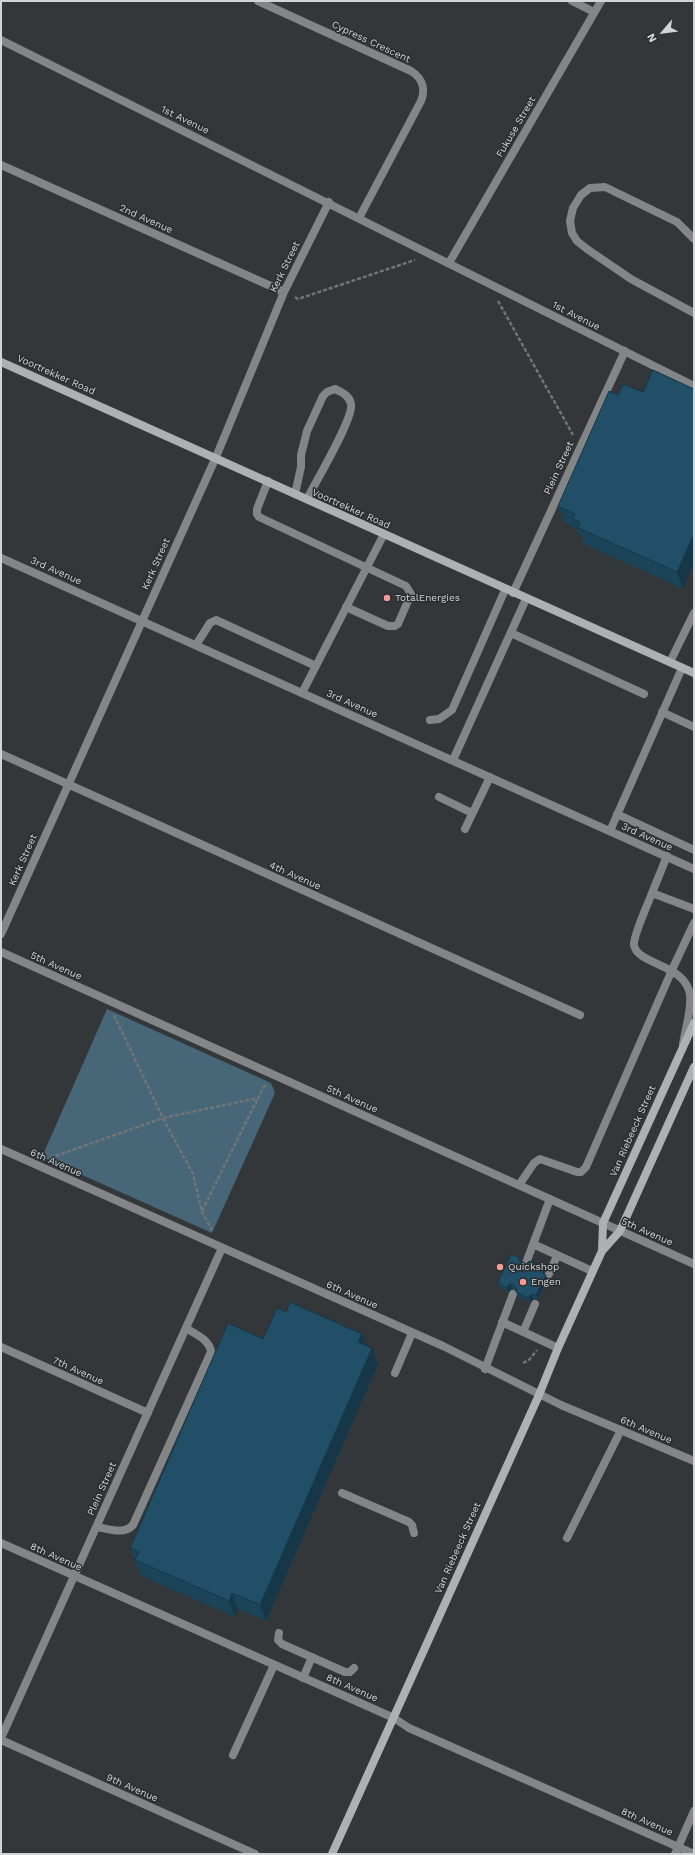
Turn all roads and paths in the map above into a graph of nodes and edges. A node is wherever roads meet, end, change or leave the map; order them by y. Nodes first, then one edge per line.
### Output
1 (258, 1) edge
2 (572, 1) edge
3 (601, 1) edge
4 (594, 12) junction
5 (1, 40) edge
6 (1, 165) edge
7 (329, 202) junction
8 (359, 218) junction
9 (694, 239) edge
10 (419, 248) junction
11 (449, 263) junction
12 (502, 290) junction
13 (284, 292) junction
14 (694, 313) edge
15 (624, 351) junction
16 (1, 362) edge
17 (694, 386) edge
18 (580, 447) junction
19 (216, 457) junction
20 (268, 481) junction
21 (295, 494) junction
22 (307, 499) junction
23 (384, 534) junction
24 (1, 558) edge
25 (366, 569) junction
26 (509, 592) junction
27 (526, 598) junction
28 (346, 607) junction
29 (694, 613) edge
30 (142, 621) junction
31 (510, 633) junction
32 (196, 645) junction
33 (670, 662) junction
34 (316, 666) junction
35 (682, 668) junction
36 (694, 673) edge
37 (302, 693) junction
38 (644, 694) dead end
39 (662, 712) junction
40 (430, 720) dead end
41 (694, 727) edge
42 (1, 754) edge
43 (453, 760) junction
44 (490, 777) junction
45 (68, 784) junction
46 (439, 797) dead end
47 (472, 814) junction
48 (618, 814) junction
49 (465, 829) dead end
50 (610, 831) junction
51 (694, 850) edge
52 (667, 856) junction
53 (694, 869) edge
54 (652, 893) junction
55 (694, 909) edge
56 (694, 923) edge
57 (1, 934) edge
58 (1, 952) edge
59 (672, 970) junction
60 (116, 1004) junction
61 (580, 1015) dead end
62 (694, 1023) edge
63 (682, 1048) junction
64 (694, 1067) edge
65 (271, 1073) junction
66 (258, 1098) junction
67 (163, 1118) junction
68 (1, 1149) edge
69 (34, 1164) junction
70 (519, 1185) junction
71 (550, 1199) junction
72 (202, 1212) junction
73 (603, 1223) junction
74 (620, 1231) junction
75 (532, 1244) junction
76 (222, 1248) junction
77 (602, 1251) junction
78 (557, 1256) junction
79 (526, 1263) edge
80 (694, 1264) edge
81 (592, 1271) junction
82 (549, 1274) dead end
83 (513, 1294) dead end
84 (535, 1304) dead end
85 (502, 1322) junction
86 (186, 1328) junction
87 (523, 1332) junction
88 (412, 1333) junction
89 (1, 1347) edge
90 (558, 1348) junction
91 (485, 1368) junction
92 (395, 1373) dead end
93 (539, 1395) junction
94 (148, 1413) junction
95 (621, 1430) junction
96 (694, 1461) edge
97 (342, 1492) dead end
98 (96, 1527) junction
99 (414, 1532) dead end
100 (567, 1538) dead end
101 (1, 1543) edge
102 (74, 1576) junction
103 (279, 1633) dead end
104 (312, 1657) junction
105 (274, 1665) junction
106 (354, 1668) dead end
107 (303, 1678) junction
108 (394, 1718) junction
109 (1, 1739) edge
110 (233, 1755) dead end
111 (694, 1811) edge
112 (676, 1850) edge
113 (255, 1854) edge
114 (332, 1854) edge
115 (694, 1854) edge

1 - 8 street, Cypress Crescent
2 - 4 street
3 - 4 street, Fukuse Street
4 - 11 street, Fukuse Street
5 - 7 street, 1st Avenue
6 - 13 street, 2nd Avenue
7 - 8 street, 1st Avenue
7 - 13 street, Kerk Street
8 - 10 street, 1st Avenue
9 - 14 street
10 - 11 street, 1st Avenue
10 - 13 path
11 - 12 street, 1st Avenue
12 - 15 street, 1st Avenue
12 - 18 path
13 - 19 street, Kerk Street
15 - 17 street, 1st Avenue
15 - 18 street, Plein Street
16 - 19 main road, Voortrekker Road
18 - 26 street, Plein Street
19 - 20 main road, Voortrekker Road
19 - 30 street, Kerk Street
20 - 21 main road, Voortrekker Road
20 - 25 street
21 - 22 main road, Voortrekker Road
21 - 22 street
22 - 23 main road, Voortrekker Road
23 - 25 street
23 - 26 main road, Voortrekker Road
24 - 30 street, 3rd Avenue
25 - 28 street
25 - 28 street
26 - 27 main road, Voortrekker Road
26 - 40 street, Plein Street
27 - 31 street
27 - 33 main road, Voortrekker Road
28 - 34 street
29 - 33 street
30 - 32 street, 3rd Avenue
30 - 45 street, Kerk Street
31 - 38 street
31 - 43 street
32 - 34 street
32 - 37 street, 3rd Avenue
33 - 35 main road, Voortrekker Road
34 - 37 street
35 - 36 main road, Voortrekker Road
35 - 39 street
37 - 43 street, 3rd Avenue
39 - 41 street
39 - 48 street
42 - 45 street, 4th Avenue
43 - 44 street, 3rd Avenue
44 - 47 street
44 - 50 street, 3rd Avenue
45 - 57 street, Kerk Street
45 - 61 street, 4th Avenue
46 - 47 street
47 - 49 street
48 - 50 street
48 - 51 street
50 - 52 street, 3rd Avenue
52 - 53 street, 3rd Avenue
52 - 54 street
54 - 55 street
54 - 59 street
56 - 59 street
58 - 60 street, 5th Avenue
59 - 63 street
59 - 70 street
60 - 65 street, 5th Avenue
60 - 67 path
62 - 63 main road, Van Riebeeck Street
63 - 73 main road, Van Riebeeck Street
64 - 74 main road, Van Riebeeck Street
65 - 66 path
65 - 70 street, 5th Avenue
66 - 67 path
66 - 72 path
67 - 69 path
67 - 72 path
68 - 69 street, 6th Avenue
69 - 76 street, 6th Avenue
70 - 71 street, 5th Avenue
71 - 73 street, 5th Avenue
71 - 75 street
72 - 76 path
73 - 74 street, 5th Avenue
73 - 77 main road, Van Riebeeck Street
74 - 77 main road, Van Riebeeck Street
74 - 80 street, 5th Avenue
75 - 78 street
75 - 79 street
76 - 86 street, Plein Street
76 - 88 street, 6th Avenue
77 - 81 main road, Van Riebeeck Street
78 - 81 street
78 - 82 street
81 - 90 main road, Van Riebeeck Street
83 - 85 street
84 - 87 street
85 - 87 street
85 - 91 street
86 - 94 street, Plein Street
86 - 98 street
87 - 90 street
88 - 91 street, 6th Avenue
88 - 92 street
89 - 94 street, 7th Avenue
90 - 93 main road, Van Riebeeck Street
91 - 93 street, 6th Avenue
93 - 95 street, 6th Avenue
93 - 108 main road, Van Riebeeck Street
94 - 98 street, Plein Street
95 - 96 street, 6th Avenue
95 - 100 street
97 - 99 street
98 - 102 street, Plein Street
101 - 102 street, 8th Avenue
102 - 105 street, 8th Avenue
102 - 109 street, Plein Street
103 - 104 street
104 - 106 street
104 - 107 street
105 - 107 street, 8th Avenue
105 - 110 street
107 - 108 street, 8th Avenue
108 - 112 street, 8th Avenue
108 - 114 main road, Van Riebeeck Street
109 - 113 street, 9th Avenue
111 - 112 street
112 - 115 street, 8th Avenue

